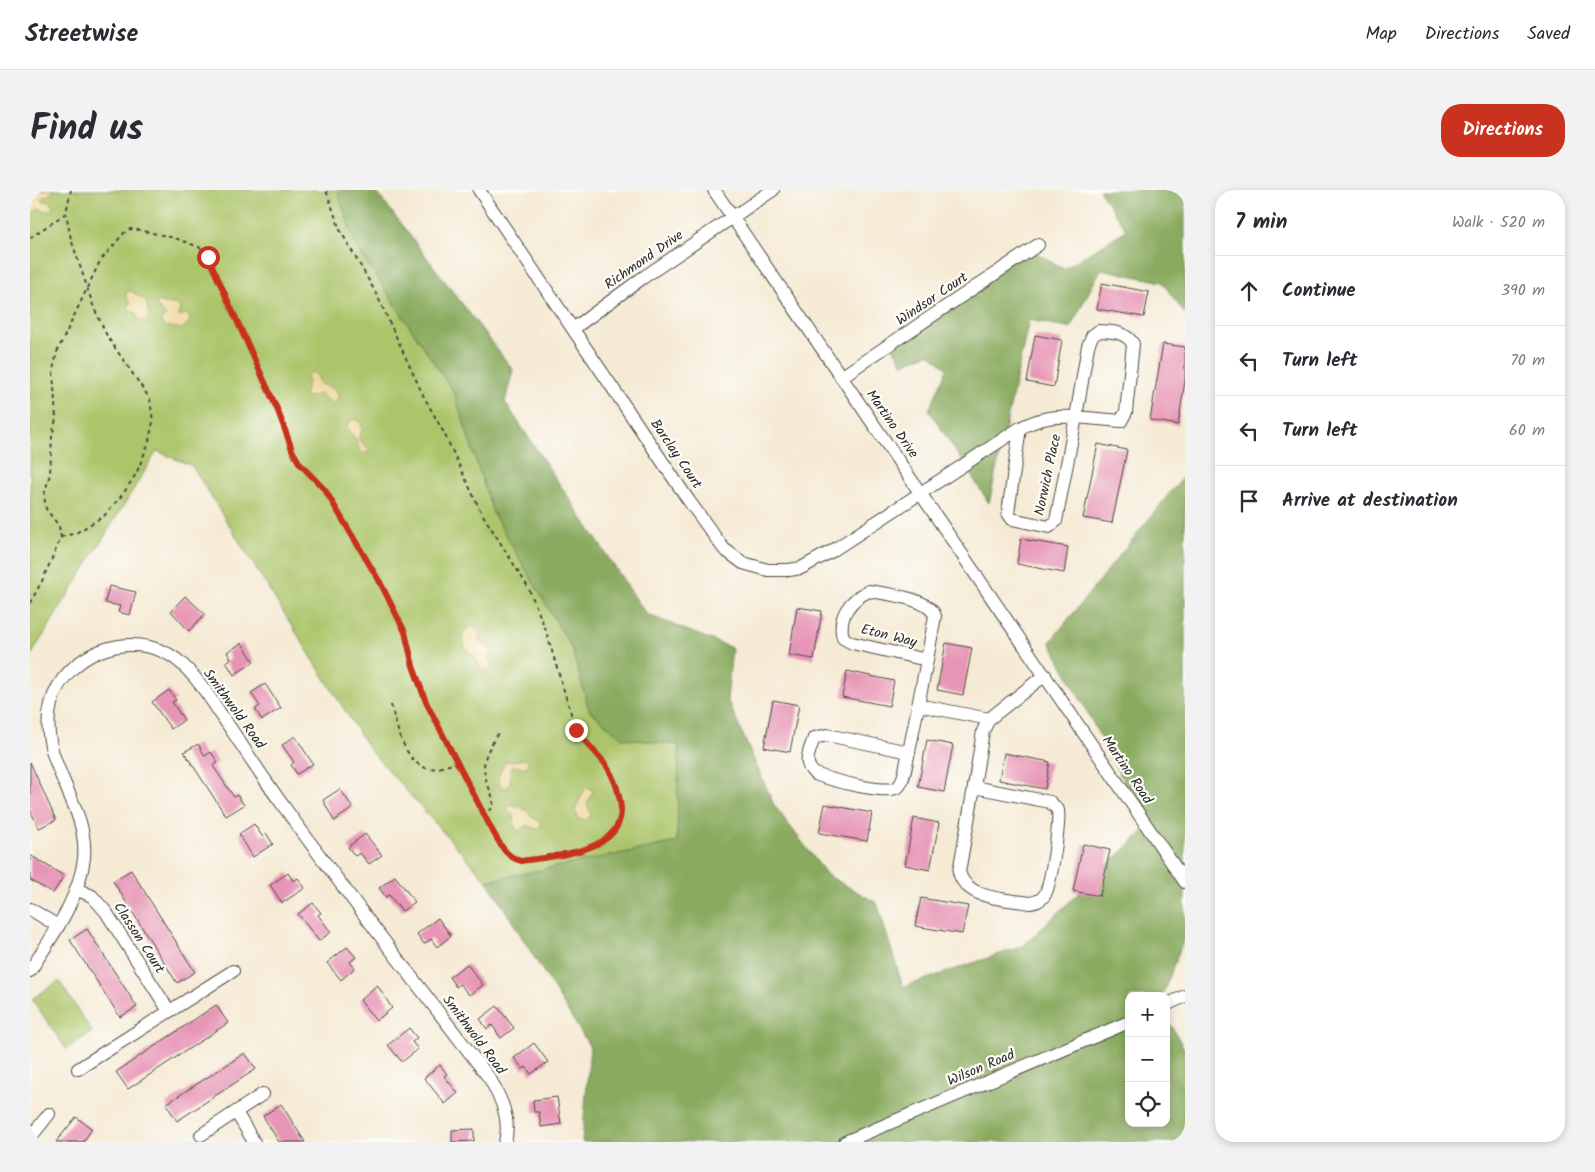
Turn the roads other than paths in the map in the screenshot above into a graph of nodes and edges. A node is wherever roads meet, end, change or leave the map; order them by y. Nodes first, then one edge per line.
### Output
1 (479, 190) edge
2 (714, 190) edge
3 (773, 190) edge
4 (733, 217) junction
5 (1038, 245) dead end
6 (573, 329) junction
7 (841, 377) junction
8 (1076, 418) junction
9 (1020, 428) junction
10 (921, 494) junction
11 (927, 660) junction
12 (1045, 675) junction
13 (918, 705) junction
14 (989, 719) junction
15 (908, 752) junction
16 (974, 787) junction
17 (1185, 882) edge
18 (76, 889) junction
19 (30, 909) edge
20 (58, 926) junction
21 (30, 971) edge
22 (233, 971) dead end
23 (1185, 996) edge
24 (1170, 1003) edge
25 (169, 1012) junction
26 (1125, 1024) edge
27 (78, 1070) dead end
28 (263, 1094) dead end
29 (236, 1112) junction
30 (49, 1114) dead end
31 (201, 1135) dead end
32 (30, 1138) edge
33 (254, 1142) edge
34 (505, 1142) edge
35 (845, 1142) edge

1 - 6 street, Barclay Court
2 - 4 street, Martino Drive
3 - 4 street, Richmond Drive
4 - 6 street, Richmond Drive
4 - 7 street, Martino Drive
5 - 7 street, Windsor Court
6 - 10 street, Barclay Court
7 - 10 street, Martino Drive
8 - 8 street, Norwich Place
8 - 9 street, Norwich Place
8 - 9 street, Norwich Place
9 - 10 street, Norwich Place
10 - 12 street, Martino Drive
11 - 11 street, Eton Way
11 - 13 street, Eton Way
12 - 14 street
12 - 17 street, Martino Road
13 - 14 street
13 - 15 street, Eton Way
14 - 16 street
15 - 15 street, Eton Way
16 - 16 street
18 - 20 street, Smithwold Road
18 - 25 street, Classon Court
18 - 34 street, Smithwold Road
19 - 20 street
20 - 21 street, Smithwold Road
22 - 25 street
23 - 24 street
25 - 27 street
26 - 35 street, Wilson Road
28 - 29 street
29 - 31 street
29 - 33 street
30 - 32 street

